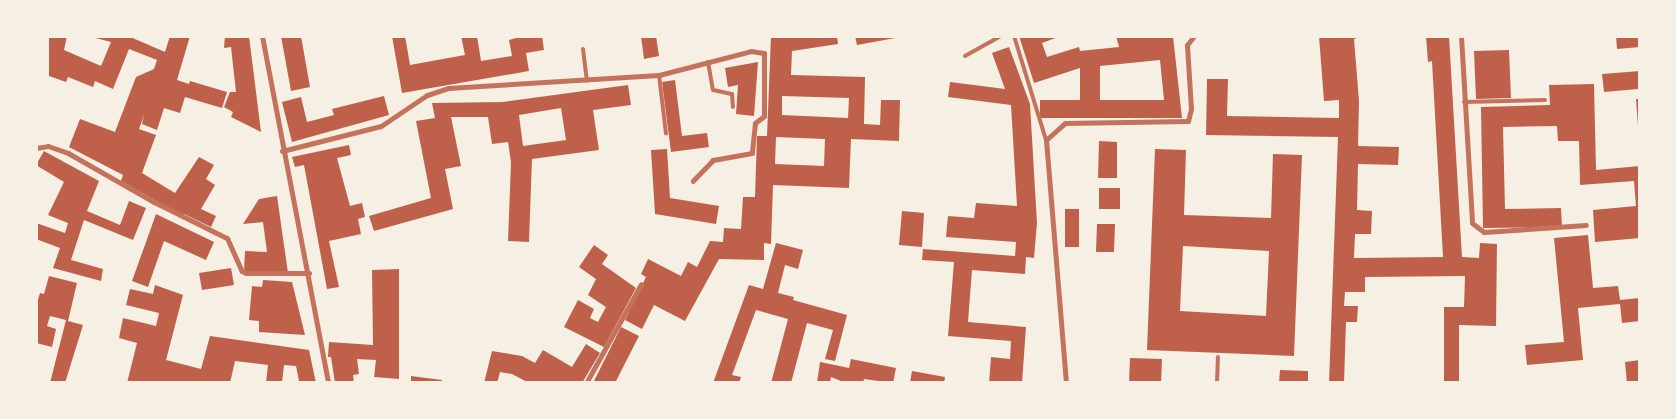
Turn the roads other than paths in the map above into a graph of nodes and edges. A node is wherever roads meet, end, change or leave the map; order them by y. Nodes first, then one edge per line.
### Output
1 (262, 36) edge
2 (1001, 36) edge
3 (1014, 36) edge
4 (1194, 36) edge
5 (1461, 36) edge
6 (583, 49) dead end
7 (965, 56) dead end
8 (708, 62) junction
9 (659, 75) junction
10 (587, 81) junction
11 (1545, 100) dead end
12 (1464, 102) junction
13 (733, 107) dead end
14 (666, 134) dead end
15 (1046, 140) junction
16 (36, 148) edge
17 (282, 151) junction
18 (693, 181) dead end
19 (1586, 225) dead end
20 (309, 273) junction
21 (641, 284) dead end
22 (1218, 357) dead end
23 (328, 383) edge
24 (586, 383) edge
25 (1066, 383) edge
26 (1216, 383) edge

1 - 17 street
2 - 7 lane
3 - 15 lane
4 - 15 street
5 - 12 street
6 - 10 lane
8 - 9 street
8 - 13 lane
8 - 18 street
9 - 10 street
9 - 14 lane
10 - 17 street
11 - 12 lane
12 - 19 street
15 - 25 street
16 - 20 street
17 - 20 street
20 - 23 street
21 - 24 street
22 - 26 lane

